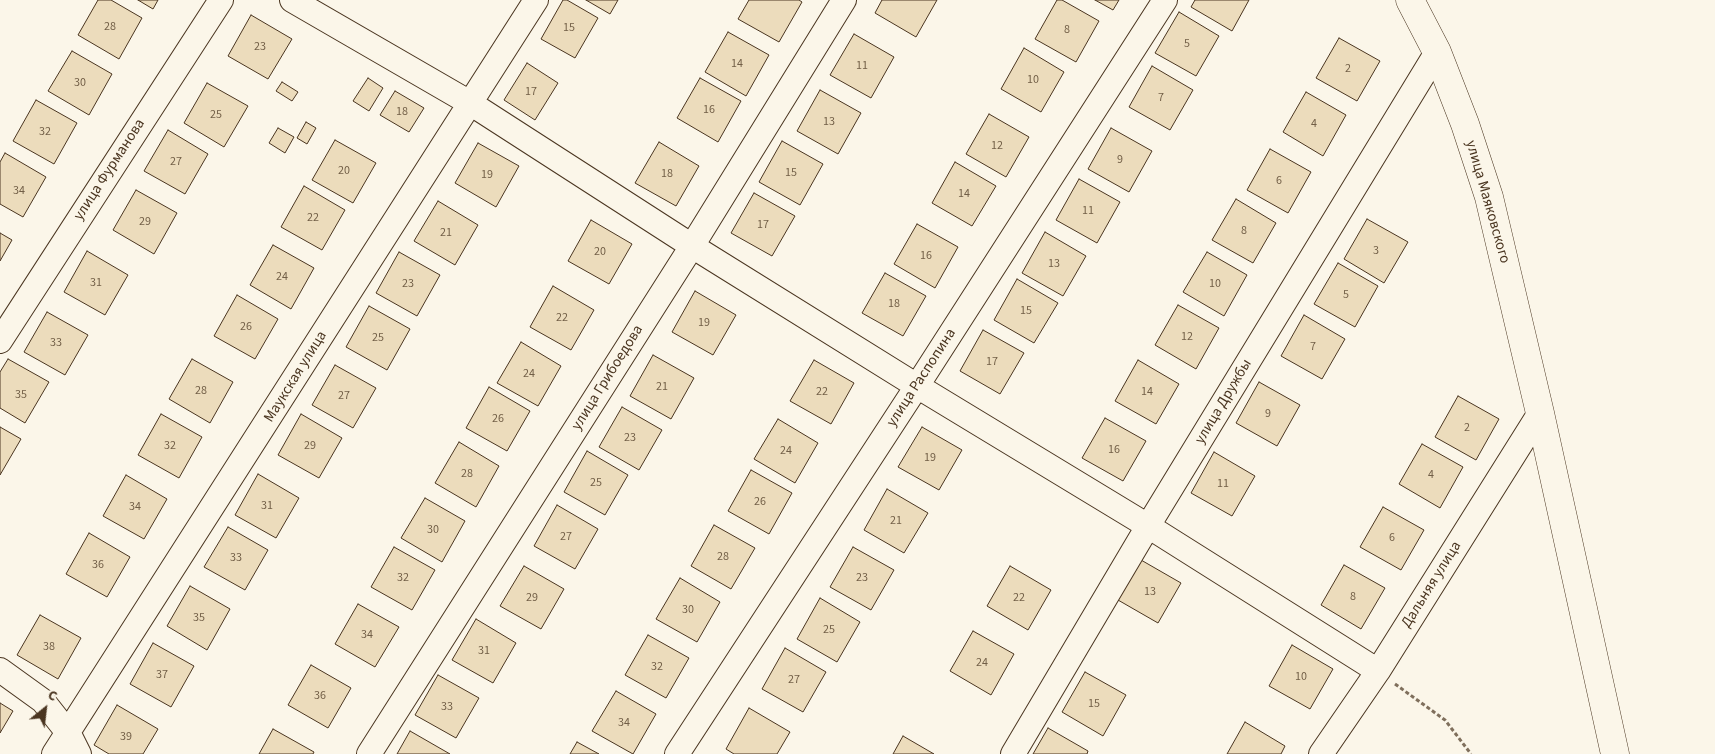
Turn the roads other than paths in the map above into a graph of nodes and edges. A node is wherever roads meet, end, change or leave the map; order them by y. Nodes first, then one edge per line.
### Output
1 (221, 0) edge
2 (292, 0) edge
3 (536, 0) edge
4 (844, 0) edge
5 (1165, 0) edge
6 (1410, 0) edge
7 (1437, 52) junction
8 (470, 103) junction
9 (692, 246) junction
10 (0, 340) edge
11 (917, 386) junction
12 (1540, 413) junction
13 (1148, 526) junction
14 (0, 670) edge
15 (1378, 672) junction
16 (74, 744) edge
17 (54, 754) edge
18 (369, 754) edge
19 (678, 754) edge
20 (1013, 754) edge
21 (1321, 754) edge
22 (1614, 754) edge

1 - 10 street, улица Фурманова
2 - 8 street
3 - 8 street, Маукская улица
4 - 9 street, улица Грибоедова
5 - 11 street, улица Распопина
6 - 7 main road, улица Маяковского
7 - 12 main road, улица Маяковского
7 - 13 street, улица Дружбы
8 - 9 street
8 - 16 street, Маукская улица
9 - 11 street
9 - 18 street, улица Грибоедова
11 - 13 street
11 - 19 street, улица Распопина
12 - 15 street, Дальняя улица
12 - 22 main road, улица Маяковского
13 - 15 street
13 - 20 street, улица Дружбы
14 - 16 street
15 - 21 street, Дальняя улица
16 - 17 street, Маукская улица

